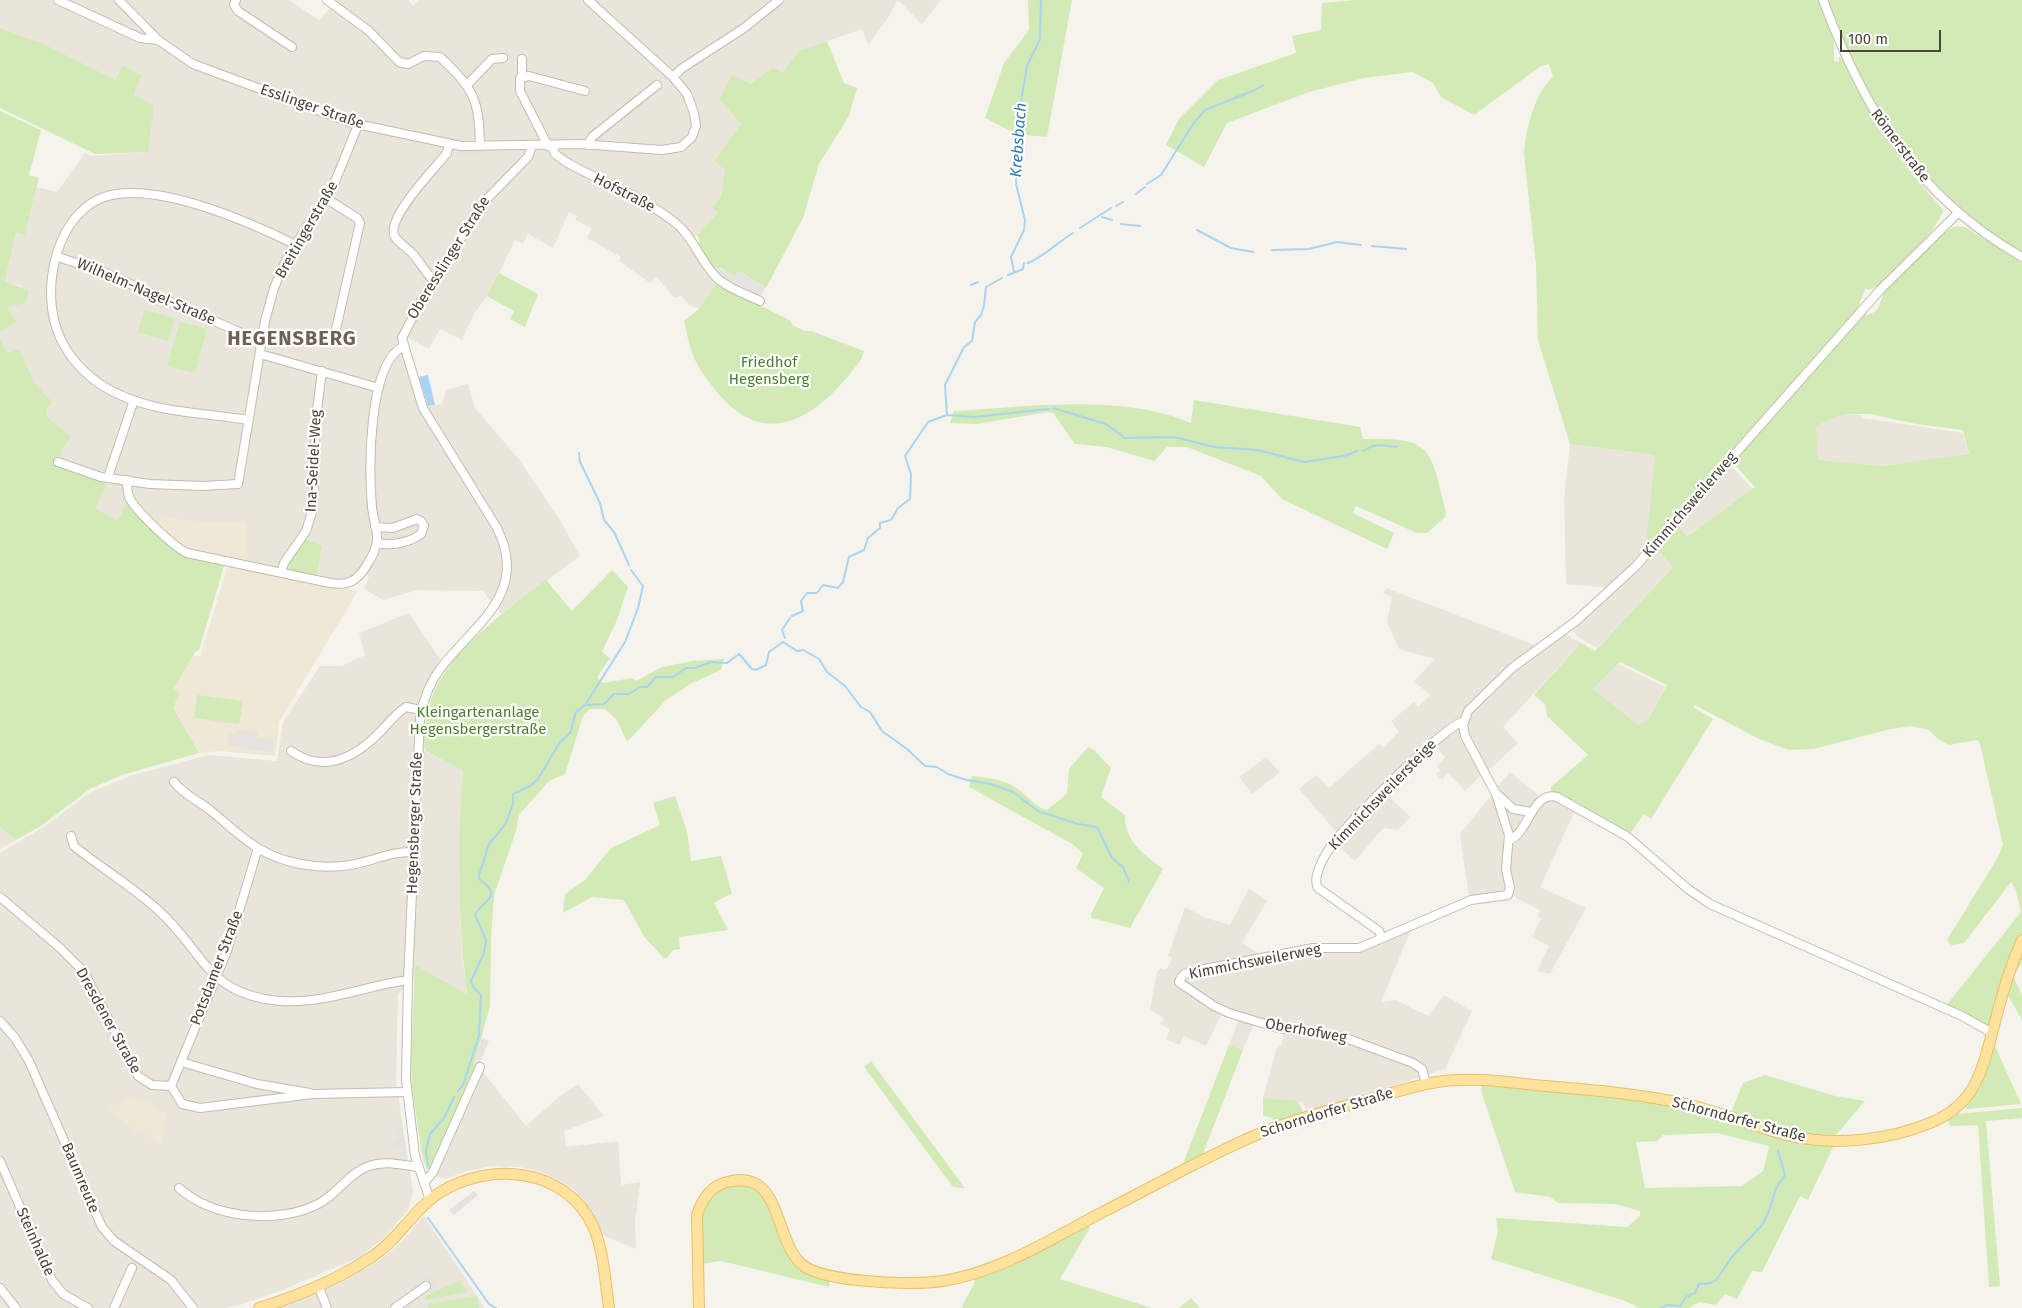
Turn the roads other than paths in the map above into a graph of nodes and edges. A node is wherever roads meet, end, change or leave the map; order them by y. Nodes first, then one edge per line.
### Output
1 (58, 0) edge
2 (119, 0) edge
3 (236, 0) edge
4 (327, 0) edge
5 (588, 0) edge
6 (778, 0) edge
7 (1823, 0) edge
8 (158, 40) junction
9 (292, 47) dead end
10 (503, 58) dead end
11 (522, 60) dead end
12 (522, 76) junction
13 (673, 77) junction
14 (467, 84) junction
15 (657, 85) dead end
16 (585, 91) dead end
17 (358, 125) junction
18 (449, 144) junction
19 (588, 145) junction
20 (480, 146) junction
21 (532, 146) junction
22 (550, 146) junction
23 (327, 199) junction
24 (1958, 213) junction
25 (296, 244) junction
26 (58, 256) junction
27 (2022, 257) edge
28 (434, 281) junction
29 (760, 301) dead end
30 (262, 338) junction
31 (334, 338) dead end
32 (404, 346) junction
33 (260, 354) junction
34 (322, 371) junction
35 (379, 388) junction
36 (134, 400) junction
37 (250, 420) junction
38 (58, 462) dead end
39 (108, 477) junction
40 (127, 480) junction
41 (375, 526) junction
42 (377, 542) junction
43 (281, 573) junction
44 (421, 710) junction
45 (1464, 721) junction
46 (291, 751) dead end
47 (174, 782) dead end
48 (1496, 794) junction
49 (1531, 812) junction
50 (70, 836) dead end
51 (1510, 840) junction
52 (258, 848) junction
53 (413, 852) junction
54 (0, 897) edge
55 (1382, 938) junction
56 (2022, 940) edge
57 (216, 978) junction
58 (408, 980) junction
59 (1179, 982) joint
60 (0, 1021) edge
61 (1992, 1033) junction
62 (181, 1062) junction
63 (480, 1067) dead end
64 (257, 1084) junction
65 (1426, 1084) junction
66 (171, 1086) junction
67 (406, 1092) junction
68 (313, 1094) junction
69 (288, 1098) junction
70 (0, 1161) edge
71 (418, 1167) junction
72 (424, 1182) junction
73 (178, 1188) dead end
74 (430, 1200) junction
75 (132, 1268) dead end
76 (318, 1285) junction
77 (426, 1286) dead end
78 (0, 1288) edge
79 (16, 1308) edge
80 (88, 1308) edge
81 (114, 1308) edge
82 (193, 1308) edge
83 (259, 1308) edge
84 (327, 1308) edge
85 (394, 1308) edge
86 (609, 1308) edge
87 (699, 1308) edge

1 - 8 street
2 - 8 street, Esslinger Straße
3 - 9 street
4 - 14 street
5 - 13 street
6 - 13 street
7 - 24 street, Römerstraße
8 - 17 street, Esslinger Straße
10 - 14 street
11 - 12 street, Hofstraße
12 - 16 street
12 - 22 street, Hofstraße
13 - 19 street, Esslinger Straße
14 - 20 street
15 - 19 street
17 - 18 street, Esslinger Straße
17 - 23 street, Breitingerstraße
18 - 20 street, Esslinger Straße
18 - 28 street
19 - 22 street, Esslinger Straße
20 - 21 street, Esslinger Straße
21 - 22 street, Esslinger Straße
21 - 28 street, Oberesslinger Straße
22 - 29 street, Hofstraße
23 - 25 street, Breitingerstraße
23 - 31 street
24 - 27 street, Römerstraße
24 - 45 street, Kimmichsweilerweg
25 - 26 street
25 - 30 street, Breitingerstraße
26 - 30 street, Wilhelm-Nagel-Straße
26 - 36 street
28 - 32 street, Oberesslinger Straße
30 - 33 street, Breitingerstraße
32 - 35 street, Oberesslinger Straße
32 - 44 street, Hegensberger Straße
33 - 34 street
33 - 37 street, Breitingerstraße
34 - 35 street
34 - 43 street, Ina-Seidel-Weg
35 - 41 street, Oberesslinger Straße
36 - 37 street
36 - 39 street
37 - 40 street, Breitingerstraße
38 - 39 street
39 - 40 street
40 - 43 street
41 - 42 street, Oberesslinger Straße
41 - 42 street
42 - 43 street, Oberesslinger Straße
44 - 46 street
44 - 53 street, Hegensberger Straße
45 - 48 street, Kimmichsweilerweg
45 - 55 street, Kimmichsweilersteige
47 - 52 street
48 - 49 street, Kimmichsweilerweg
48 - 51 street, Kimmichsweilerweg
49 - 51 street
49 - 61 street
50 - 57 street
51 - 55 street, Kimmichsweilerweg
52 - 53 street
52 - 57 street, Potsdamer Straße
53 - 58 street, Hegensberger Straße
54 - 66 street, Dresdener Straße
55 - 59 street, Kimmichsweilerweg
56 - 61 main road, Schorndorfer Straße
57 - 58 street
57 - 62 street, Potsdamer Straße
58 - 67 street, Hegensberger Straße
59 - 65 street, Oberhofweg
60 - 82 street, Baumreute
61 - 65 main road, Schorndorfer Straße
62 - 64 street
62 - 66 street, Potsdamer Straße
63 - 72 street
64 - 68 street
64 - 69 street
65 - 87 main road, Schorndorfer Straße
66 - 69 street
67 - 68 street
67 - 71 street, Hegensberger Straße
68 - 69 street
70 - 80 street, Steinhalde
71 - 72 street, Hegensberger Straße
71 - 73 street
72 - 74 street, Hegensberger Straße
74 - 76 main road
74 - 86 main road
75 - 81 street
76 - 83 main road
76 - 84 street
77 - 85 street
78 - 79 street

